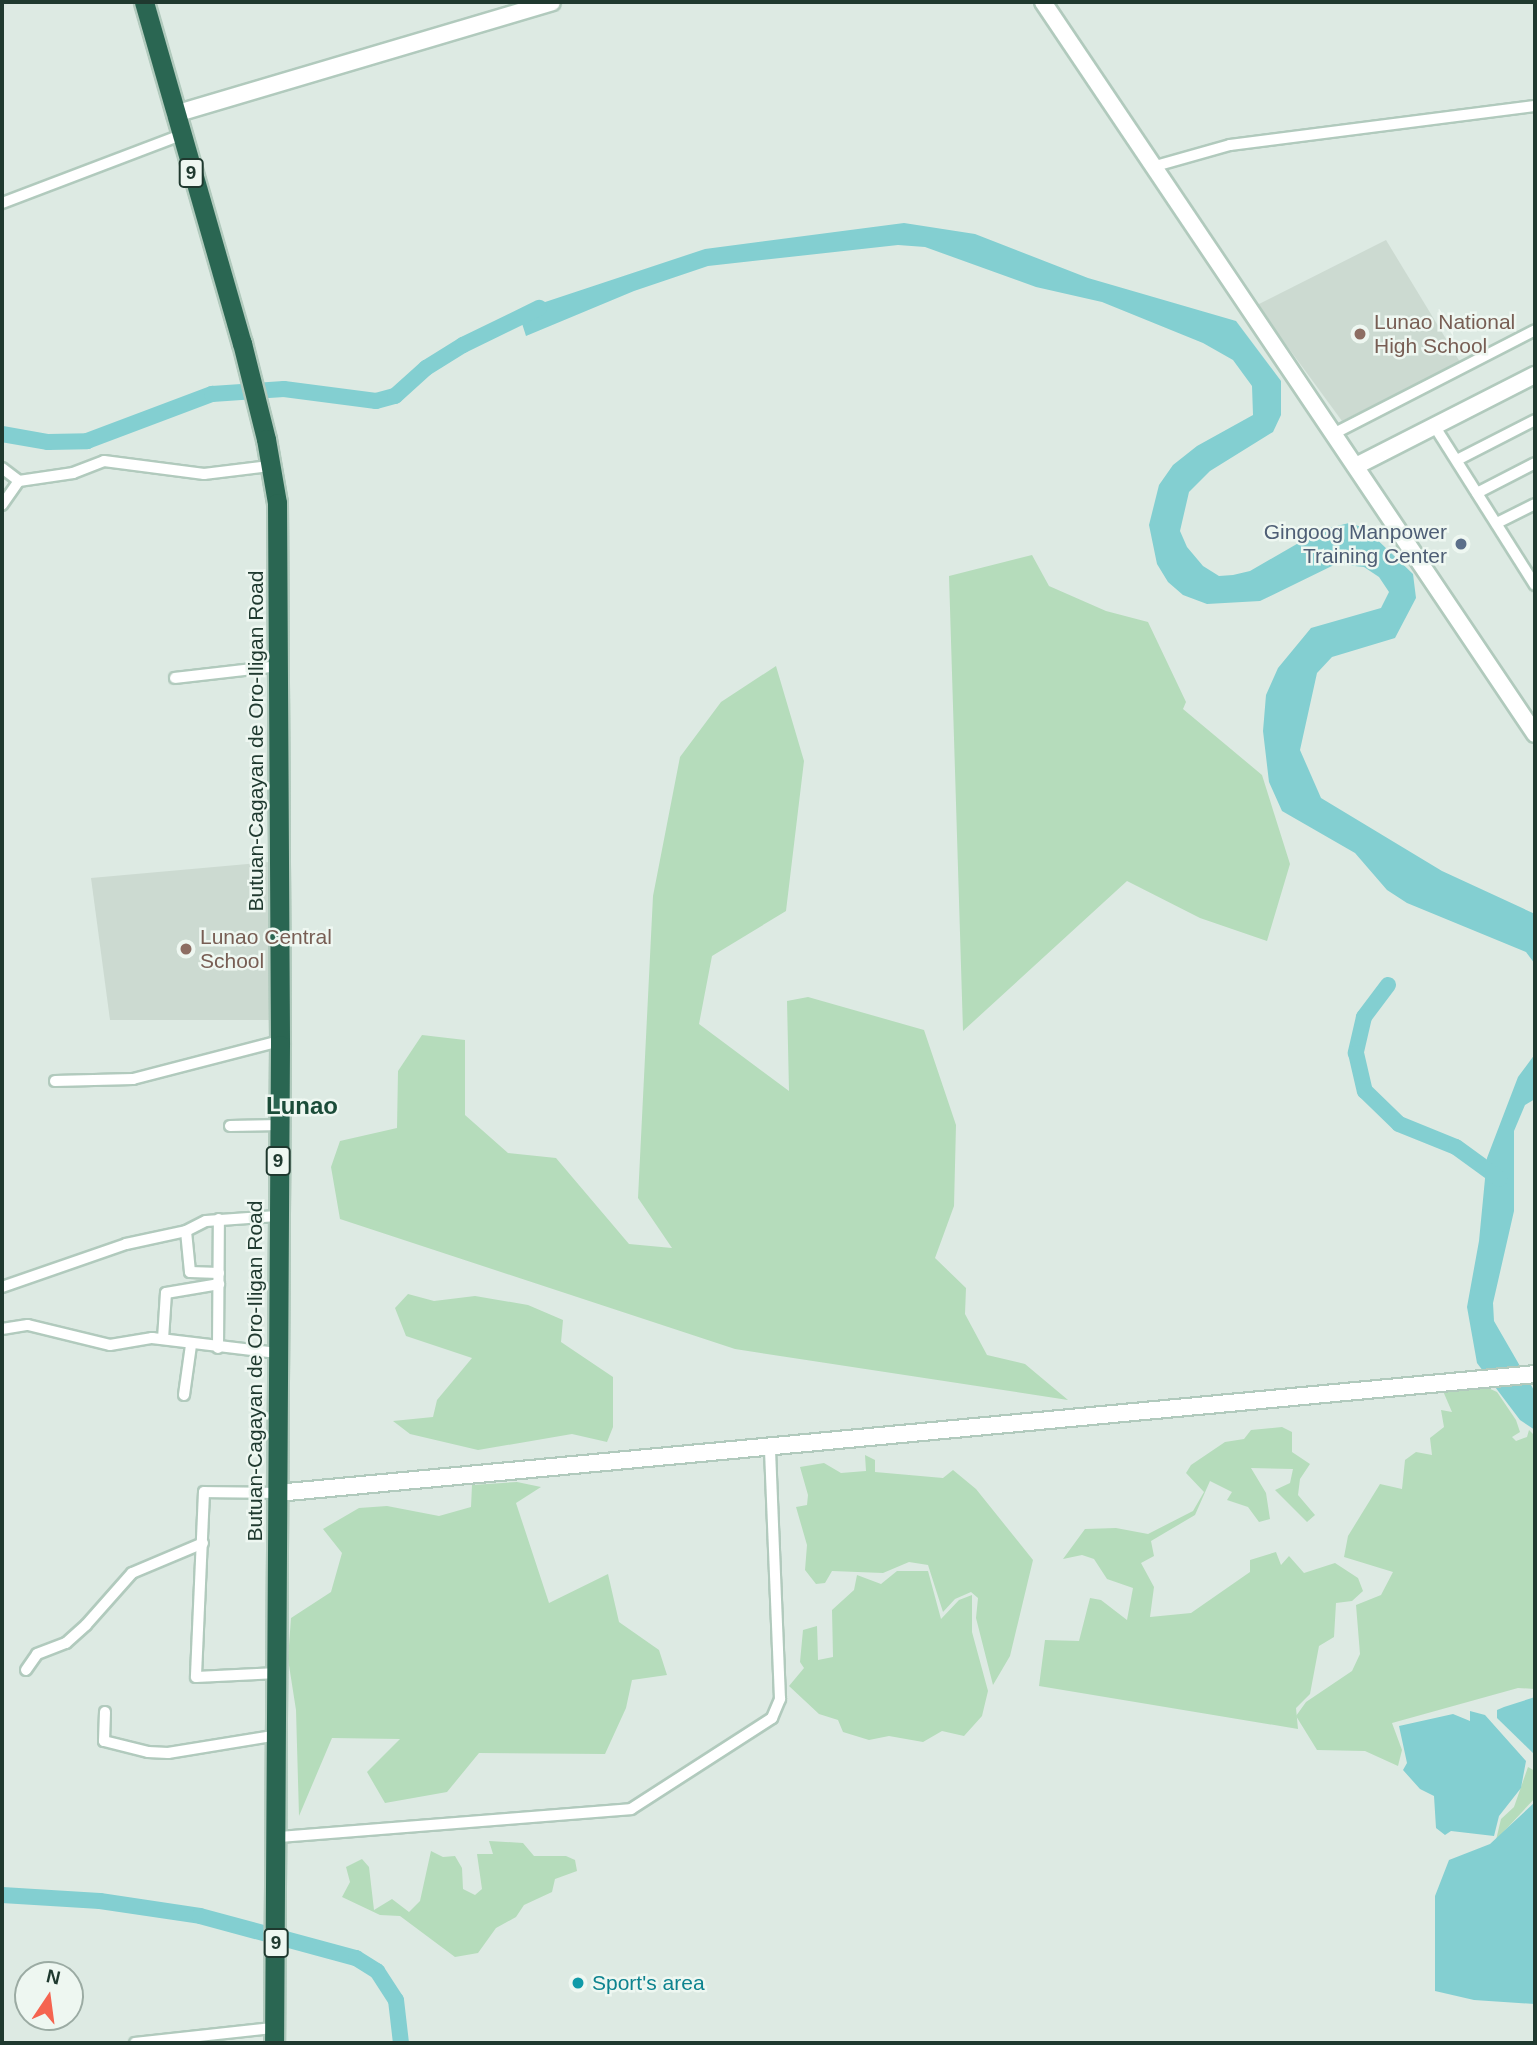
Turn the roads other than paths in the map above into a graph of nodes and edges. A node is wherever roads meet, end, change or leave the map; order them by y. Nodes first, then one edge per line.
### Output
1 (144, 2) edge
2 (552, 2) edge
3 (1043, 2) edge
4 (1535, 106) edge
5 (175, 114) junction
6 (181, 135) junction
7 (1152, 167) junction
8 (2, 203) edge
9 (1535, 330) edge
10 (1535, 375) edge
11 (1535, 420) edge
12 (1435, 427) junction
13 (1335, 433) junction
14 (1457, 460) junction
15 (1535, 463) edge
16 (270, 466) junction
17 (1358, 466) junction
18 (2, 468) edge
19 (19, 481) junction
20 (1478, 493) junction
21 (2, 505) edge
22 (1532, 506) edge
23 (1535, 518) edge
24 (1497, 523) junction
25 (1535, 585) edge
26 (278, 666) junction
27 (175, 678) dead end
28 (1535, 734) edge
29 (280, 1041) junction
30 (55, 1081) dead end
31 (280, 1125) junction
32 (230, 1126) dead end
33 (277, 1216) junction
34 (219, 1219) junction
35 (186, 1231) junction
36 (219, 1278) junction
37 (2, 1287) edge
38 (2, 1329) edge
39 (163, 1339) junction
40 (191, 1345) junction
41 (218, 1348) junction
42 (277, 1353) junction
43 (1533, 1374) edge
44 (184, 1395) dead end
45 (770, 1446) junction
46 (277, 1493) junction
47 (203, 1543) junction
48 (26, 1671) dead end
49 (278, 1673) junction
50 (105, 1712) dead end
51 (278, 1735) junction
52 (278, 1837) junction
53 (274, 2036) edge
54 (135, 2043) edge

1 - 5 highway, Butuan-Cagayan de Oro-Iligan Road / 9
2 - 5 street
3 - 7 street
4 - 7 street
5 - 6 highway, Butuan-Cagayan de Oro-Iligan Road / 9
6 - 8 street
6 - 16 highway, Butuan-Cagayan de Oro-Iligan Road / 9
7 - 13 street
9 - 13 street
10 - 12 street
11 - 14 street
12 - 14 street
12 - 17 street
13 - 17 street
14 - 20 street
15 - 20 street
16 - 19 street
16 - 26 highway, Butuan-Cagayan de Oro-Iligan Road / 9
17 - 28 street
18 - 19 street
19 - 21 street
20 - 24 street
22 - 23 street
22 - 24 street
24 - 25 street
26 - 27 street
26 - 29 highway, Butuan-Cagayan de Oro-Iligan Road / 9
29 - 30 street
29 - 31 highway, Butuan-Cagayan de Oro-Iligan Road / 9
31 - 32 street
31 - 33 highway, Butuan-Cagayan de Oro-Iligan Road / 9
33 - 34 street
33 - 42 highway, Butuan-Cagayan de Oro-Iligan Road / 9
34 - 35 street
34 - 36 street
35 - 36 street
35 - 37 street
36 - 39 street
36 - 41 street
38 - 39 street
39 - 40 street
40 - 41 street
40 - 44 street
41 - 42 street
42 - 46 highway, Butuan-Cagayan de Oro-Iligan Road / 9
43 - 45 street
45 - 46 street
45 - 52 street
46 - 47 street
46 - 49 highway, Butuan-Cagayan de Oro-Iligan Road / 9
47 - 48 street
47 - 49 street
49 - 51 highway, Butuan-Cagayan de Oro-Iligan Road / 9
50 - 51 street
51 - 52 highway, Butuan-Cagayan de Oro-Iligan Road / 9
52 - 53 highway, Butuan-Cagayan de Oro-Iligan Road / 9
53 - 54 street

